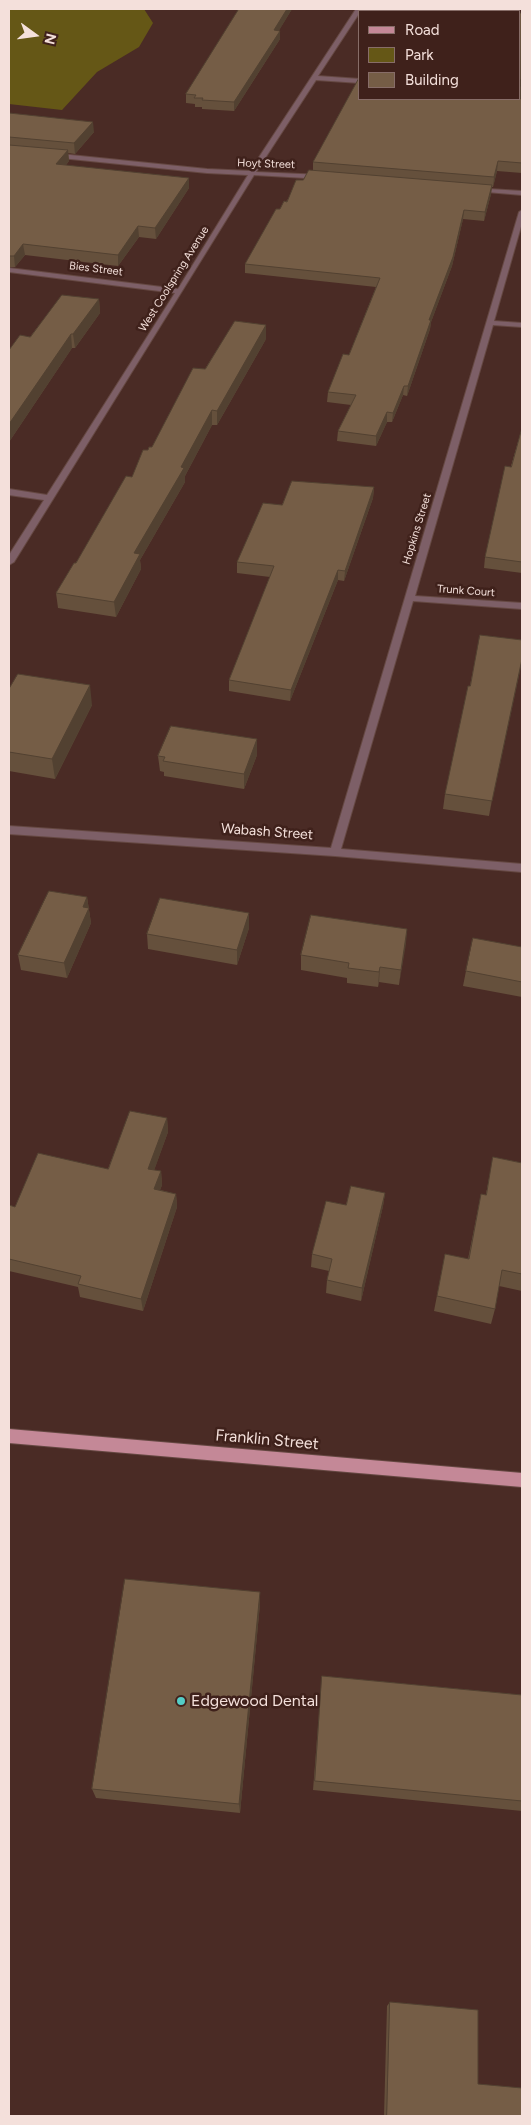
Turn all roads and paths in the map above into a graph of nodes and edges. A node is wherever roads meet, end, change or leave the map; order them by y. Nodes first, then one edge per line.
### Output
1 (358, 11) edge
2 (315, 78) junction
3 (358, 81) edge
4 (38, 154) edge
5 (252, 173) junction
6 (331, 178) edge
7 (465, 189) edge
8 (522, 193) edge
9 (522, 212) edge
10 (9, 270) edge
11 (180, 291) junction
12 (491, 322) junction
13 (522, 325) edge
14 (9, 492) edge
15 (50, 498) junction
16 (9, 562) edge
17 (409, 598) junction
18 (522, 606) edge
19 (9, 830) edge
20 (335, 852) junction
21 (522, 868) edge
22 (9, 1436) edge
23 (522, 1480) edge

1 - 2 street, West Coolspring Avenue
2 - 3 street
2 - 5 street, West Coolspring Avenue
4 - 5 street, Hoyt Street
5 - 6 street, Hoyt Street
5 - 11 street, West Coolspring Avenue
7 - 8 street
9 - 12 street, Hopkins Street
10 - 11 street, Bies Street
11 - 15 street, West Coolspring Avenue
12 - 13 street
12 - 17 street, Hopkins Street
14 - 15 street
15 - 16 street, West Coolspring Avenue
17 - 18 street, Trunk Court
17 - 20 street, Hopkins Street
19 - 20 street, Wabash Street
20 - 21 street, Wabash Street
22 - 23 main road, Franklin Street

